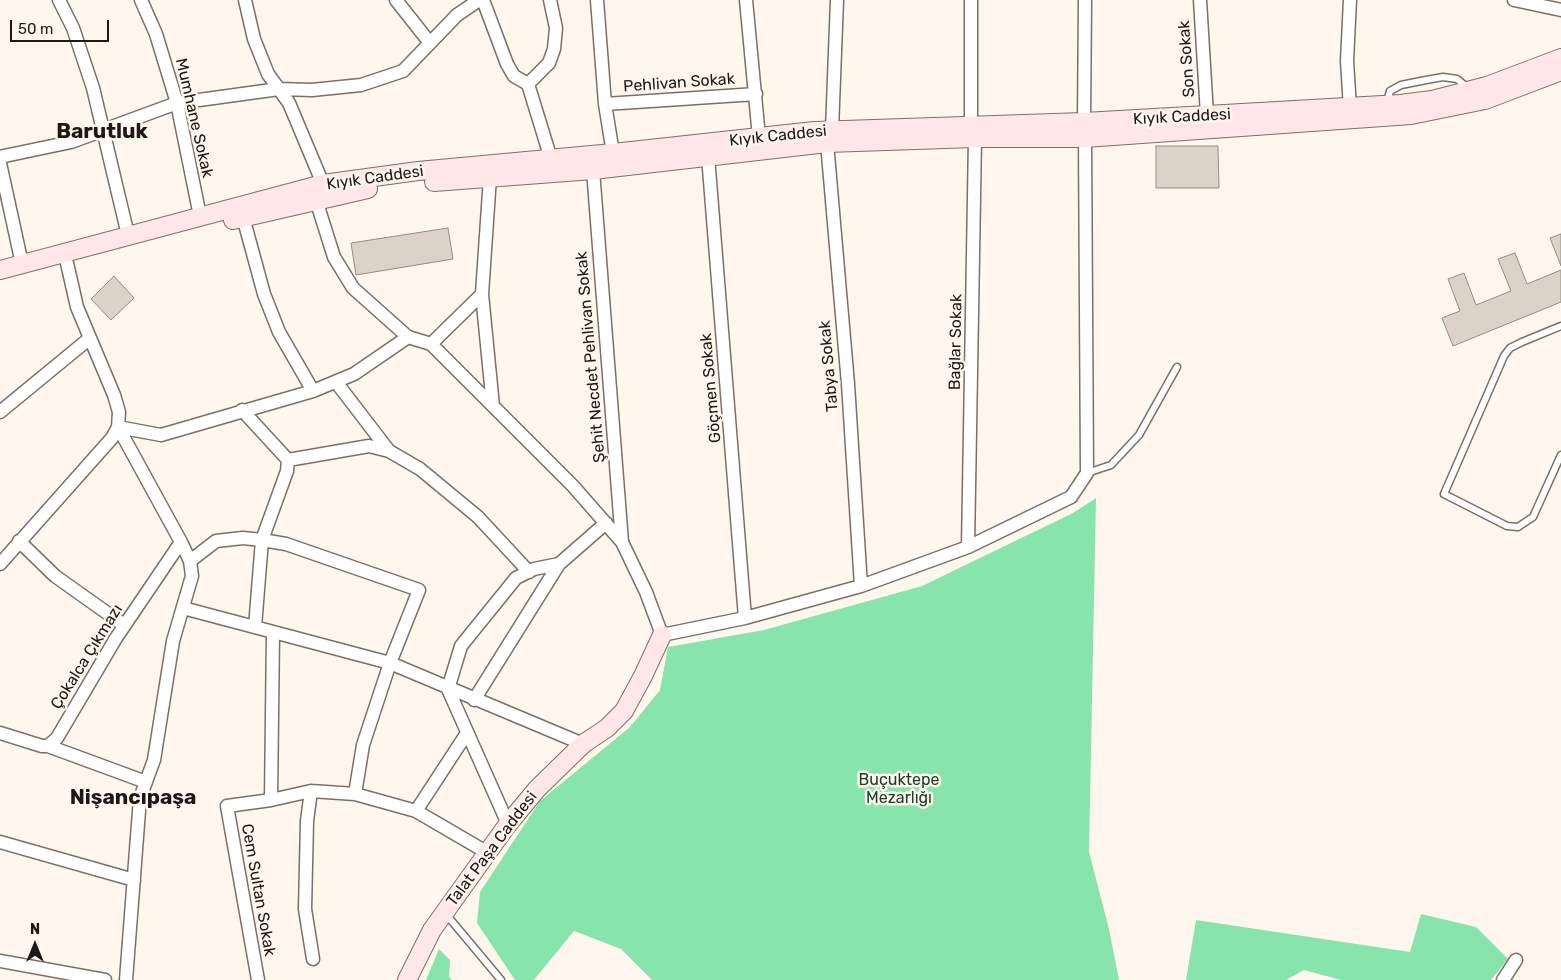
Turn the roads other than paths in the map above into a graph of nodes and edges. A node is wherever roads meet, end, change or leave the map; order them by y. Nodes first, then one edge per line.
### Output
1 (59, 0) edge
2 (141, 0) edge
3 (245, 0) edge
4 (396, 0) edge
5 (481, 0) edge
6 (550, 0) edge
7 (597, 0) edge
8 (746, 0) edge
9 (837, 0) edge
10 (971, 0) edge
11 (1085, 0) edge
12 (1200, 0) edge
13 (1350, 0) edge
14 (1514, 0) edge
15 (1561, 10) edge
16 (430, 43) junction
17 (1561, 58) edge
18 (1561, 72) edge
19 (528, 84) junction
20 (279, 89) junction
21 (756, 94) junction
22 (177, 103) junction
23 (605, 104) junction
24 (1350, 108) junction
25 (1207, 115) junction
26 (103, 130) junction
27 (1085, 130) junction
28 (973, 131) junction
29 (760, 137) junction
30 (830, 137) junction
31 (613, 153) junction
32 (708, 156) junction
33 (0, 157) edge
34 (551, 159) junction
35 (0, 163) edge
36 (592, 163) junction
37 (490, 177) junction
38 (317, 190) junction
39 (200, 216) junction
40 (243, 217) junction
41 (128, 235) junction
42 (67, 263) junction
43 (22, 264) junction
44 (0, 270) edge
45 (0, 281) edge
46 (482, 294) junction
47 (1561, 326) edge
48 (408, 337) junction
49 (90, 338) junction
50 (431, 344) junction
51 (1177, 367) dead end
52 (336, 382) junction
53 (314, 391) junction
54 (493, 406) junction
55 (242, 410) junction
56 (0, 412) edge
57 (118, 428) junction
58 (389, 451) junction
59 (1561, 456) edge
60 (288, 460) junction
61 (1087, 473) junction
62 (606, 523) junction
63 (262, 540) junction
64 (19, 541) junction
65 (181, 542) junction
66 (622, 542) junction
67 (968, 547) junction
68 (190, 561) junction
69 (0, 564) edge
70 (560, 564) junction
71 (529, 572) junction
72 (861, 586) junction
73 (183, 608) junction
74 (744, 618) junction
75 (124, 625) junction
76 (254, 627) junction
77 (273, 632) junction
78 (662, 635) junction
79 (390, 663) junction
80 (448, 688) junction
81 (474, 700) junction
82 (0, 733) edge
83 (467, 733) junction
84 (583, 744) junction
85 (48, 746) junction
86 (146, 782) junction
87 (311, 791) junction
88 (355, 794) junction
89 (272, 800) junction
90 (416, 811) junction
91 (508, 824) junction
92 (0, 842) edge
93 (488, 853) junction
94 (134, 880) junction
95 (444, 912) junction
96 (314, 959) dead end
97 (1516, 960) dead end
98 (0, 961) edge
99 (106, 980) edge
100 (126, 980) edge
101 (258, 980) edge
102 (407, 980) edge
103 (501, 980) edge
104 (1503, 980) edge

1 - 26 street
2 - 22 street, Mumhane Sokak
3 - 20 street
4 - 16 street
5 - 16 street
5 - 19 street
6 - 19 street
7 - 23 street
8 - 21 street
9 - 30 street, Tabya Sokak
10 - 28 street, Bağlar Sokak
11 - 27 street
12 - 25 street, Son Sokak
13 - 24 street
14 - 15 street
16 - 20 street
17 - 24 main road, Kıyık Caddesi
18 - 27 main road, Kıyık Caddesi
19 - 34 street
20 - 22 street
20 - 38 street
21 - 23 street, Pehlivan Sokak
21 - 29 street
22 - 26 street
22 - 39 street, Mumhane Sokak
23 - 31 street
24 - 25 main road, Kıyık Caddesi
25 - 27 main road, Kıyık Caddesi
26 - 33 street
26 - 41 street
27 - 28 main road, Kıyık Caddesi
27 - 61 street
28 - 30 main road, Kıyık Caddesi
28 - 67 street, Bağlar Sokak
29 - 30 main road, Kıyık Caddesi
29 - 31 main road, Kıyık Caddesi
30 - 32 main road, Kıyık Caddesi
30 - 72 street, Tabya Sokak
31 - 36 main road, Kıyık Caddesi
32 - 36 main road, Kıyık Caddesi
32 - 74 street, Göçmen Sokak
34 - 36 main road, Kıyık Caddesi
34 - 38 main road, Kıyık Caddesi
35 - 43 street
36 - 37 main road, Kıyık Caddesi
36 - 66 street, Şehit Necdet Pehlivan Sokak
37 - 38 main road, Kıyık Caddesi
37 - 46 street
38 - 39 main road, Kıyık Caddesi
38 - 40 main road, Kıyık Caddesi
38 - 48 street
39 - 41 main road, Kıyık Caddesi
40 - 42 main road, Kıyık Caddesi
40 - 53 street
41 - 43 main road, Kıyık Caddesi
42 - 45 main road, Kıyık Caddesi
42 - 49 street
43 - 44 main road, Kıyık Caddesi
46 - 50 street
46 - 54 street
47 - 59 lane
48 - 50 street
48 - 52 street
49 - 56 street
49 - 57 street
50 - 54 street
51 - 61 lane
52 - 53 street
52 - 58 street
53 - 55 street
54 - 62 street
55 - 57 street
55 - 60 street
57 - 64 street
57 - 65 street
58 - 60 street
58 - 71 street
60 - 63 street
61 - 67 street
62 - 66 street
62 - 70 street
63 - 68 street
63 - 76 street
63 - 79 street
64 - 69 street
64 - 75 street
65 - 68 street
65 - 75 street, Çokalca Çıkmazı
66 - 78 street
67 - 72 street
68 - 73 street
70 - 71 street
70 - 81 street
71 - 80 street
72 - 74 street
73 - 76 street
73 - 86 street
74 - 78 street
75 - 85 street, Çokalca Çıkmazı
76 - 77 street
77 - 79 street
77 - 89 street
78 - 84 main road, Talat Paşa Caddesi
79 - 80 street
79 - 88 street
80 - 81 street
80 - 83 street
81 - 84 street
82 - 85 street
83 - 90 street
83 - 91 street
84 - 91 main road, Talat Paşa Caddesi
85 - 86 street
86 - 94 street
87 - 88 street
87 - 89 street
87 - 96 street
88 - 90 street
89 - 101 street, Cem Sultan Sokak
90 - 93 street
91 - 93 main road, Talat Paşa Caddesi
92 - 94 street
93 - 95 main road, Talat Paşa Caddesi
94 - 100 street
95 - 102 main road, Talat Paşa Caddesi
95 - 103 lane
97 - 104 street
98 - 99 street

